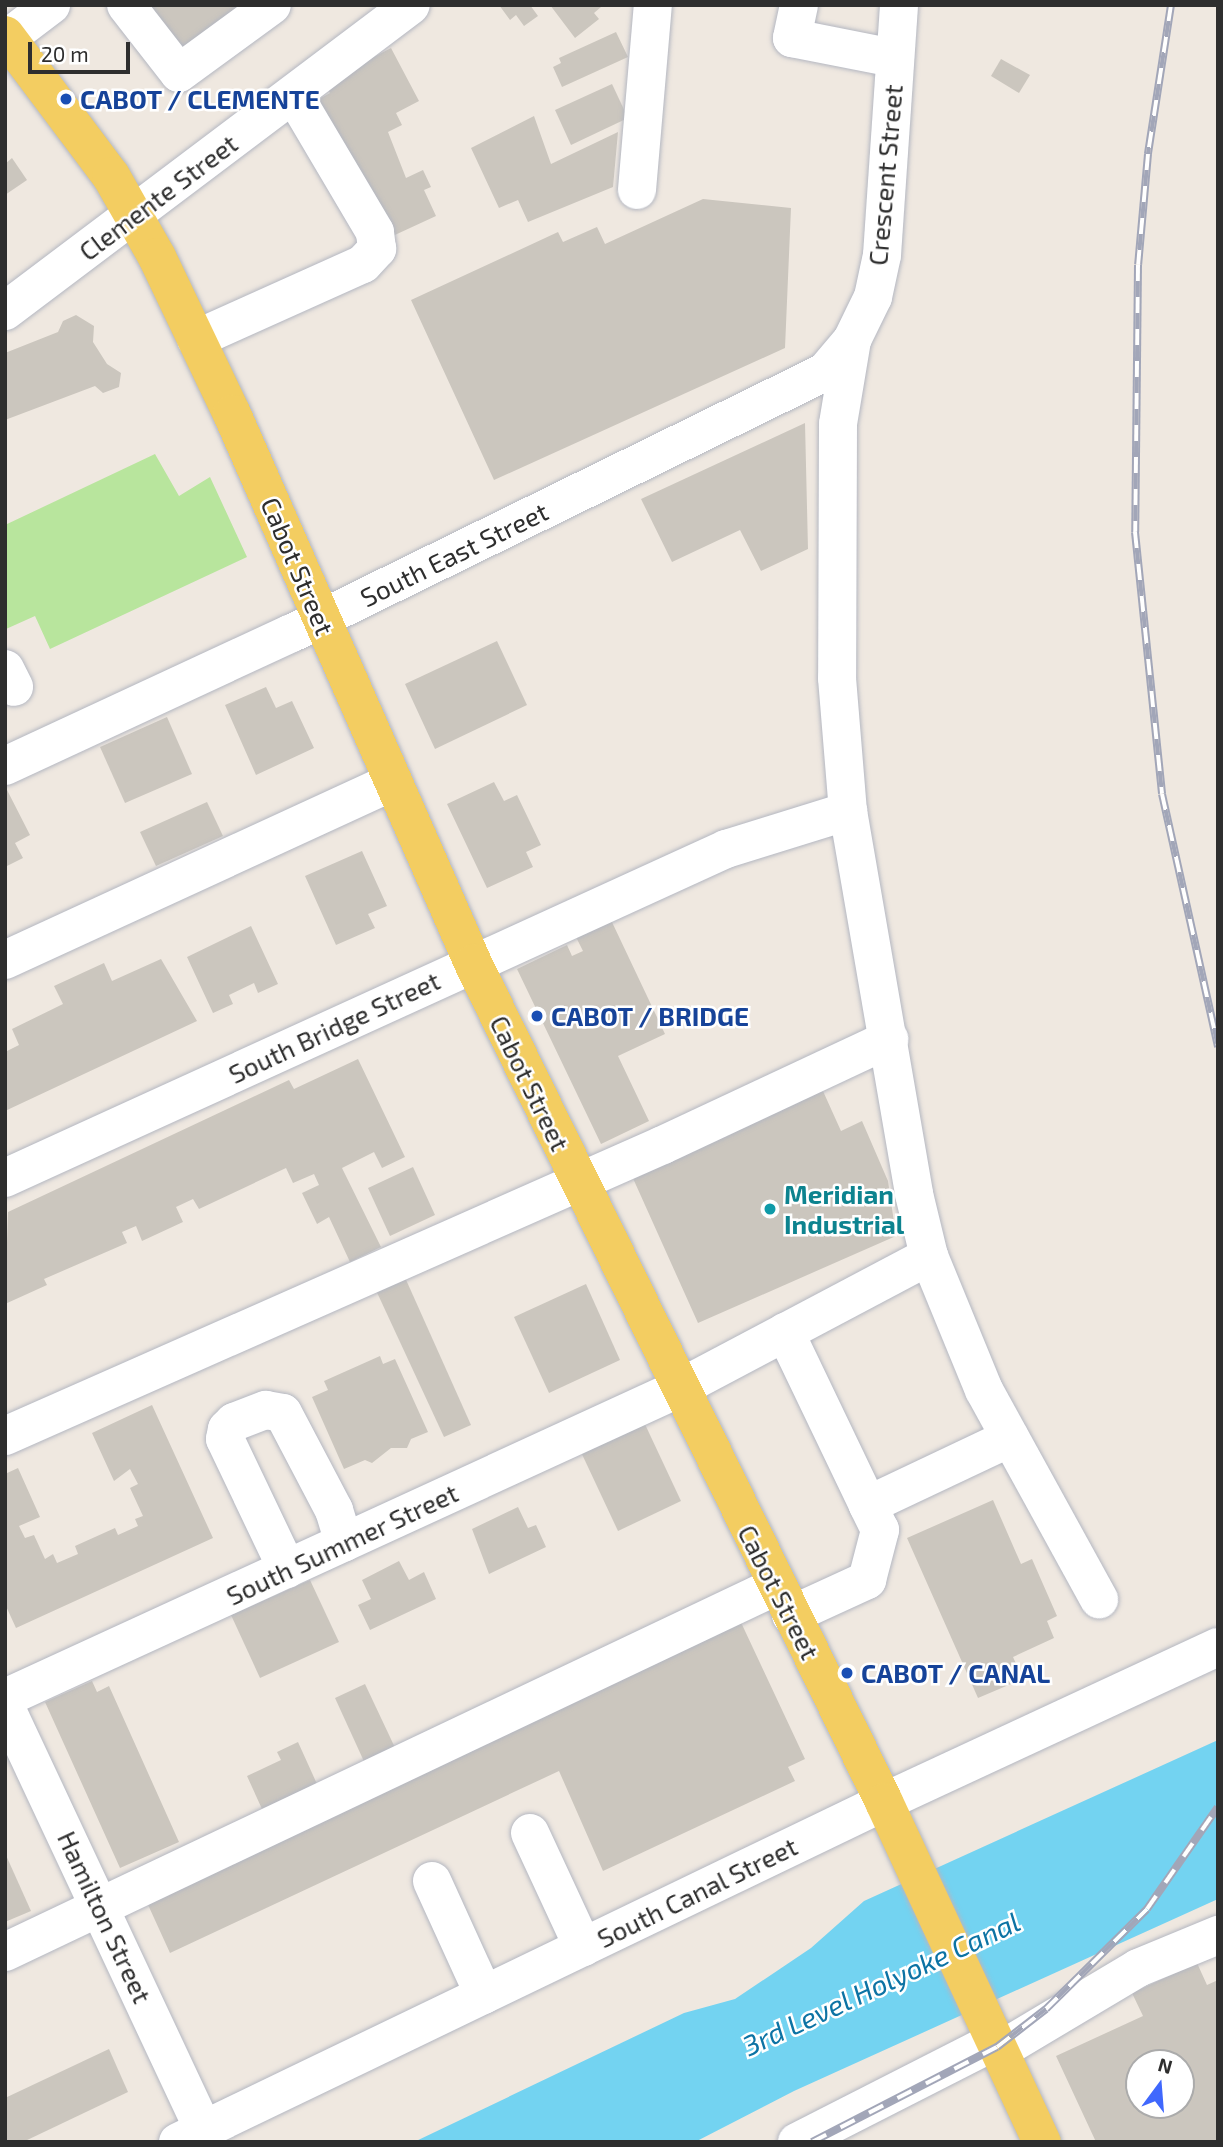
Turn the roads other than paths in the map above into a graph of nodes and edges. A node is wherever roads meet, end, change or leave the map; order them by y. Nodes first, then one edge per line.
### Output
1 (51, 5) edge
2 (126, 5) edge
3 (272, 5) edge
4 (411, 5) edge
5 (653, 5) edge
6 (799, 5) edge
7 (900, 5) edge
8 (6, 38) edge
9 (894, 58) junction
10 (294, 95) junction
11 (637, 190) dead end
12 (134, 216) junction
13 (5, 311) edge
14 (196, 339) junction
15 (852, 340) junction
16 (320, 618) junction
17 (5, 766) edge
18 (392, 782) junction
19 (848, 811) junction
20 (5, 960) edge
21 (473, 964) junction
22 (889, 1039) junction
23 (5, 1178) edge
24 (577, 1181) junction
25 (929, 1256) junction
26 (785, 1332) junction
27 (678, 1389) junction
28 (5, 1436) edge
29 (1010, 1438) junction
30 (867, 1505) junction
31 (344, 1543) junction
32 (287, 1569) junction
33 (1099, 1600) dead end
34 (784, 1601) junction
35 (1218, 1647) edge
36 (5, 1698) edge
37 (5, 1706) edge
38 (884, 1802) junction
39 (530, 1833) dead end
40 (432, 1881) dead end
41 (102, 1909) junction
42 (1218, 1935) edge
43 (583, 1947) junction
44 (5, 1952) edge
45 (484, 1995) junction
46 (993, 2039) junction
47 (191, 2136) edge
48 (797, 2142) edge
49 (1042, 2142) edge

1 - 8 street
2 - 3 street
4 - 10 street, Clemente Street
5 - 11 street
6 - 9 street
7 - 9 street, Crescent Street
8 - 12 main road, Cabot Street
9 - 15 street, Crescent Street
10 - 12 street, Clemente Street
10 - 14 street
12 - 13 street, Clemente Street
12 - 14 main road, Cabot Street
14 - 16 main road, Cabot Street
15 - 16 street, South East Street
15 - 19 street
16 - 17 street, South East Street
16 - 18 main road, Cabot Street
18 - 20 street
18 - 21 main road, Cabot Street
19 - 21 street, South Bridge Street
19 - 22 street
21 - 23 street, South Bridge Street
21 - 24 main road, Cabot Street
22 - 24 street
22 - 25 street
24 - 27 main road, Cabot Street
24 - 28 street
25 - 26 street, South Summer Street
25 - 29 street
26 - 27 street, South Summer Street
26 - 30 street
27 - 31 street, South Summer Street
27 - 34 main road, Cabot Street
29 - 30 street
29 - 33 street
30 - 34 street
31 - 32 street, South Summer Street
31 - 32 street
32 - 36 street, South Summer Street
34 - 38 main road, Cabot Street
34 - 41 street
35 - 38 street, South Canal Street
37 - 41 street, Hamilton Street
38 - 43 street, South Canal Street
38 - 46 main road, Cabot Street
39 - 43 street
40 - 45 street
41 - 44 street
41 - 47 street, Hamilton Street
42 - 46 street
43 - 45 street, South Canal Street
45 - 47 street, South Canal Street
46 - 48 street
46 - 49 main road, Cabot Street

